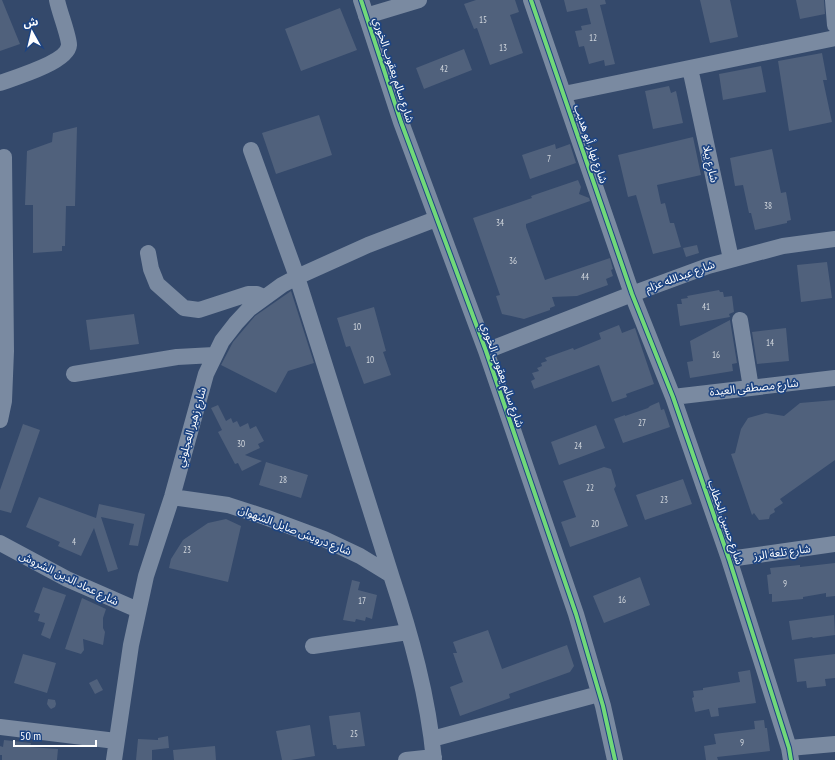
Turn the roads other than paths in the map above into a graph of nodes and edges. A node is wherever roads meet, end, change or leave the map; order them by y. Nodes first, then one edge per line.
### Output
1 (57, 0) edge
2 (361, 0) edge
3 (419, 0) edge
4 (531, 0) edge
5 (832, 0) edge
6 (366, 16) junction
7 (835, 25) edge
8 (835, 38) edge
9 (690, 68) junction
10 (0, 84) edge
11 (564, 94) junction
12 (251, 150) dead end
13 (4, 157) dead end
14 (436, 219) junction
15 (835, 239) edge
16 (148, 253) dead end
17 (732, 259) junction
18 (2, 272) edge
19 (297, 276) junction
20 (632, 294) junction
21 (264, 298) junction
22 (740, 320) dead end
23 (486, 351) junction
24 (214, 355) junction
25 (74, 374) dead end
26 (835, 378) edge
27 (751, 388) junction
28 (673, 397) junction
29 (0, 420) edge
30 (172, 497) junction
31 (0, 543) edge
32 (835, 544) edge
33 (729, 559) junction
34 (391, 574) junction
35 (138, 610) junction
36 (408, 632) junction
37 (313, 646) dead end
38 (600, 694) junction
39 (0, 727) edge
40 (432, 738) junction
41 (116, 741) junction
42 (835, 744) edge
43 (790, 754) edge
44 (434, 759) edge
45 (114, 760) edge
46 (406, 760) edge
47 (615, 760) edge

1 - 10 street
2 - 6 street, شارع سالم يعقوب الخوري
3 - 6 street
4 - 11 street, شارع نهار أبو هديب
5 - 7 street
6 - 14 street, شارع سالم يعقوب الخوري
8 - 9 street
9 - 11 street
9 - 17 street, شارع يبلا
11 - 20 street, شارع نهار أبو هديب
12 - 19 street
13 - 18 street
14 - 19 street, شارع زهير العجلوني
14 - 23 street, شارع سالم يعقوب الخوري
15 - 17 street, شارع عبدالله عزام
16 - 21 street
17 - 20 street, شارع عبدالله عزام
18 - 29 street
19 - 21 street, شارع زهير العجلوني
19 - 34 street
20 - 23 street, شارع عبدالله عزام
20 - 28 street, شارع حسين الخطاب
21 - 24 street, شارع زهير العجلوني
22 - 27 street
23 - 38 street, شارع سالم يعقوب الخوري
24 - 25 street
24 - 30 street, شارع زهير العجلوني
26 - 27 street, شارع مصطفى العيدة
27 - 28 street, شارع مصطفى العيدة
28 - 33 street, شارع حسين الخطاب
30 - 34 street, شارع درويش صايل الشهوان
30 - 35 street, شارع زهير العجلوني
31 - 35 street, شارع عماد الدين الشروش
32 - 33 street, شارع تلعة الرز
33 - 43 street, شارع حسين الخطاب
34 - 36 street
35 - 41 street, شارع زهير العجلوني
36 - 37 street
36 - 40 street
38 - 40 street
38 - 47 street, شارع سالم يعقوب الخوري
39 - 41 street
40 - 44 street
41 - 45 street, شارع زهير العجلوني
42 - 43 street
44 - 46 street

